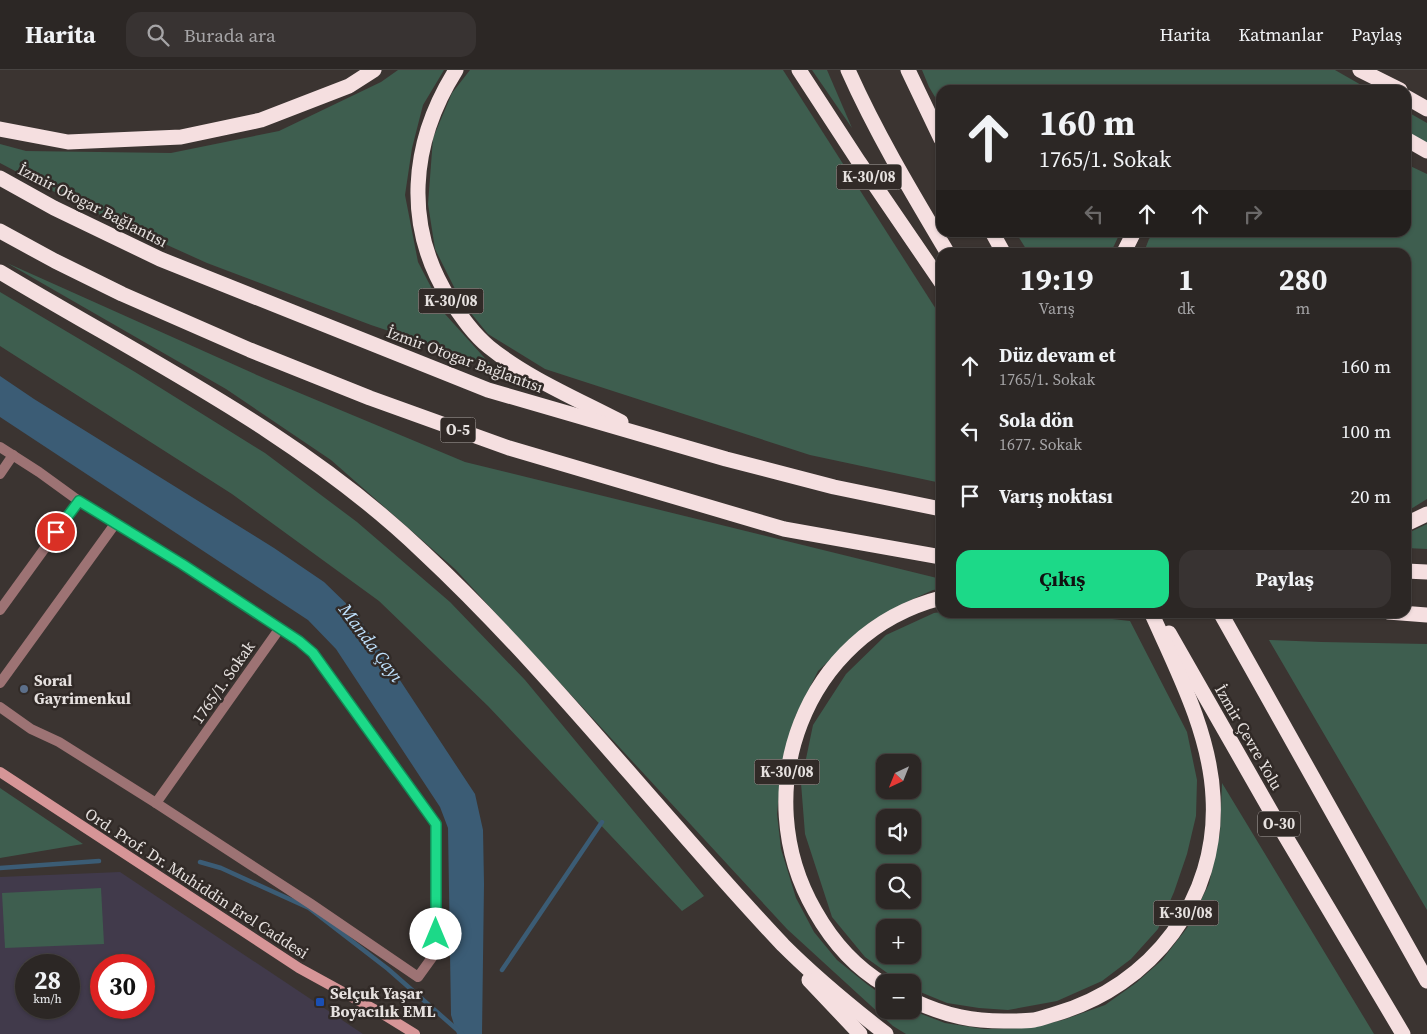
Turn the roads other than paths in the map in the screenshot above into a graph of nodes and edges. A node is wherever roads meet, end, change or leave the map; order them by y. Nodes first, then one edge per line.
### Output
1 (374, 70) edge
2 (456, 70) edge
3 (800, 70) edge
4 (848, 70) edge
5 (908, 70) edge
6 (1359, 70) edge
7 (1385, 85) edge
8 (1390, 85) edge
9 (1411, 96) edge
10 (1411, 100) edge
11 (1427, 104) edge
12 (1427, 109) edge
13 (0, 129) edge
14 (936, 129) edge
15 (1411, 142) edge
16 (1427, 152) edge
17 (0, 178) edge
18 (0, 231) edge
19 (936, 233) edge
20 (938, 237) edge
21 (995, 237) edge
22 (945, 248) edge
23 (1001, 248) edge
24 (0, 272) edge
25 (936, 275) edge
26 (651, 438) junction
27 (0, 447) edge
28 (13, 455) junction
29 (0, 474) edge
30 (79, 501) junction
31 (936, 508) edge
32 (1427, 514) edge
33 (1411, 522) edge
34 (115, 524) junction
35 (936, 556) edge
36 (1411, 571) edge
37 (1427, 572) edge
38 (936, 599) edge
39 (0, 610) edge
40 (1411, 614) edge
41 (1427, 615) edge
42 (1154, 618) edge
43 (1161, 618) edge
44 (1223, 618) edge
45 (280, 628) junction
46 (0, 684) edge
47 (0, 707) edge
48 (0, 772) edge
49 (156, 803) junction
50 (785, 946) junction
51 (876, 980) edge
52 (1427, 981) edge
53 (921, 1004) edge
54 (381, 1013) junction
55 (404, 1034) edge
56 (415, 1034) edge
57 (860, 1034) edge
58 (886, 1034) edge
59 (1403, 1034) edge

1 - 13 highway
2 - 26 highway, K-30/08
3 - 25 highway, K-30/08
4 - 19 highway
5 - 14 highway
6 - 7 highway
6 - 8 highway
9 - 11 highway
10 - 12 highway
15 - 16 highway
17 - 26 highway, İzmir Otogar Bağlantısı
18 - 35 highway, O-5
20 - 22 highway
21 - 23 highway
24 - 50 highway
26 - 31 highway, İzmir Otogar Bağlantısı
27 - 28 street
28 - 29 street
28 - 30 street
30 - 34 street
30 - 39 street
32 - 33 highway
34 - 45 street
34 - 46 street
36 - 37 highway
38 - 51 highway, K-30/08
40 - 41 highway
42 - 53 highway, K-30/08
43 - 59 highway, İzmir Çevre Yolu / O-30
44 - 52 highway
45 - 49 street, 1765/1. Sokak
45 - 49 street
47 - 49 street
48 - 54 main road, Ord. Prof. Dr. Muhiddin Erel Caddesi
50 - 57 highway
50 - 58 highway
54 - 55 main road, Ord. Prof. Dr. Muhiddin Erel Caddesi
54 - 56 main road, Ord. Prof. Dr. Muhiddin Erel Caddesi

